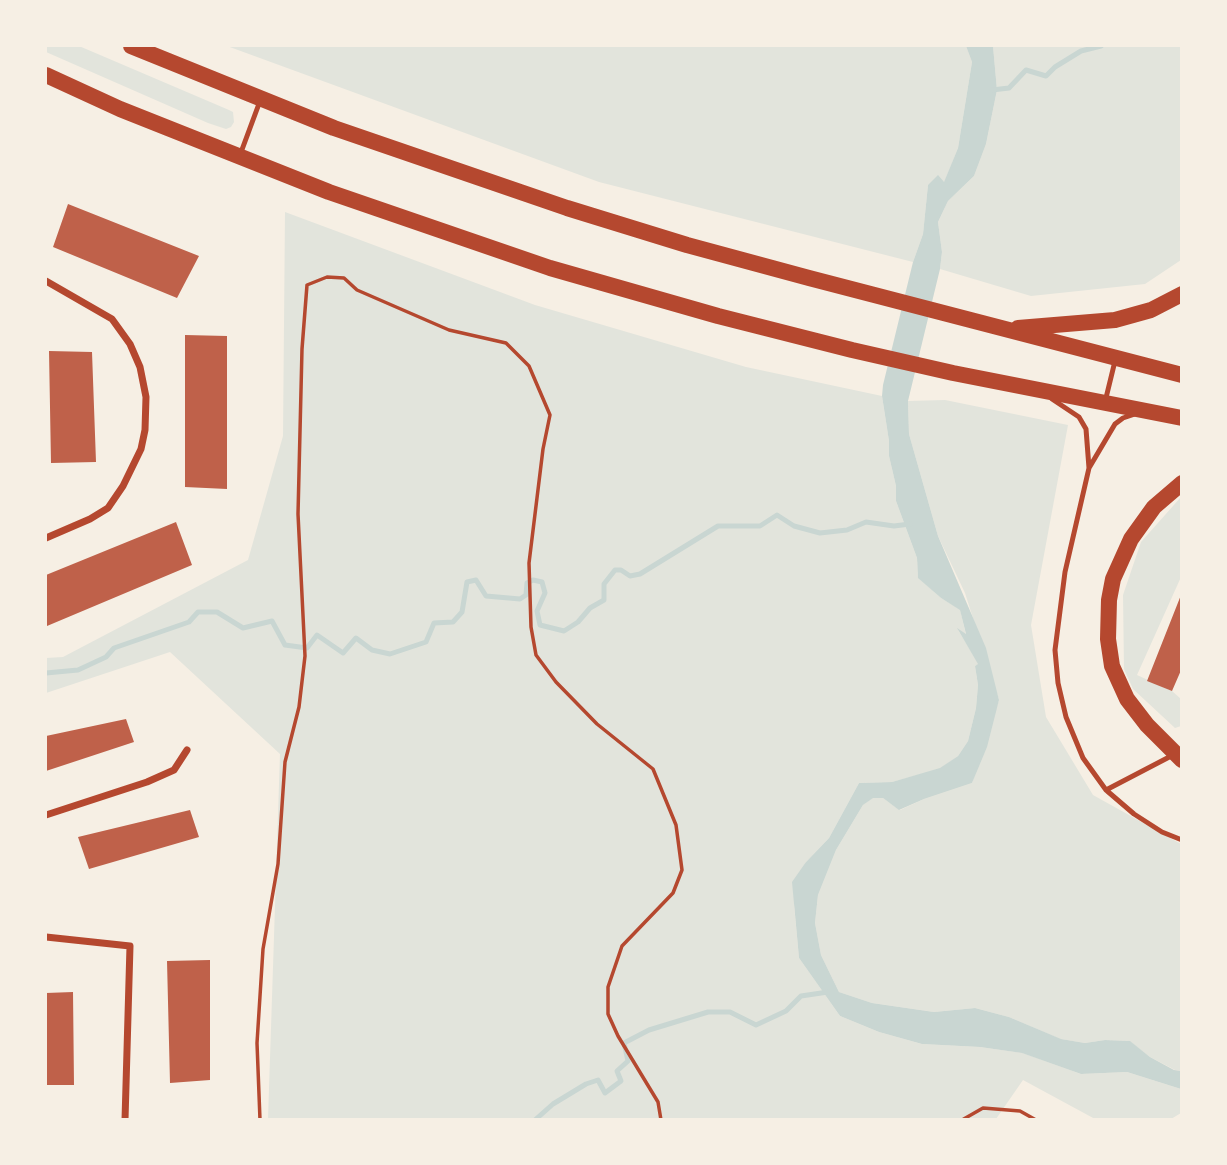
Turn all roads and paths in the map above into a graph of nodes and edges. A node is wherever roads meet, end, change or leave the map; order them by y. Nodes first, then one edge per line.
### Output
1 (131, 46) edge
2 (46, 75) edge
3 (261, 99) junction
4 (239, 158) junction
5 (46, 281) edge
6 (1181, 294) edge
7 (1008, 329) junction
8 (1116, 358) junction
9 (1181, 375) edge
10 (1037, 390) junction
11 (1105, 403) junction
12 (1148, 411) junction
13 (1181, 418) edge
14 (1089, 468) junction
15 (1181, 483) edge
16 (46, 538) edge
17 (187, 750) dead end
18 (1181, 751) edge
19 (1181, 760) edge
20 (1106, 790) junction
21 (46, 815) edge
22 (1181, 840) edge
23 (46, 937) edge
24 (125, 1119) edge
25 (260, 1119) edge
26 (661, 1119) edge
27 (962, 1119) edge
28 (1036, 1119) edge

1 - 3 highway
2 - 4 highway
3 - 4 lane
3 - 7 highway
4 - 10 highway
5 - 16 street
6 - 7 highway
7 - 8 highway
8 - 9 highway
8 - 11 lane
10 - 11 highway
10 - 14 lane
11 - 12 highway
12 - 13 highway
12 - 14 lane
14 - 20 lane
15 - 19 highway
17 - 21 street
18 - 20 lane
20 - 22 lane
23 - 24 street
25 - 26 path
27 - 28 path

